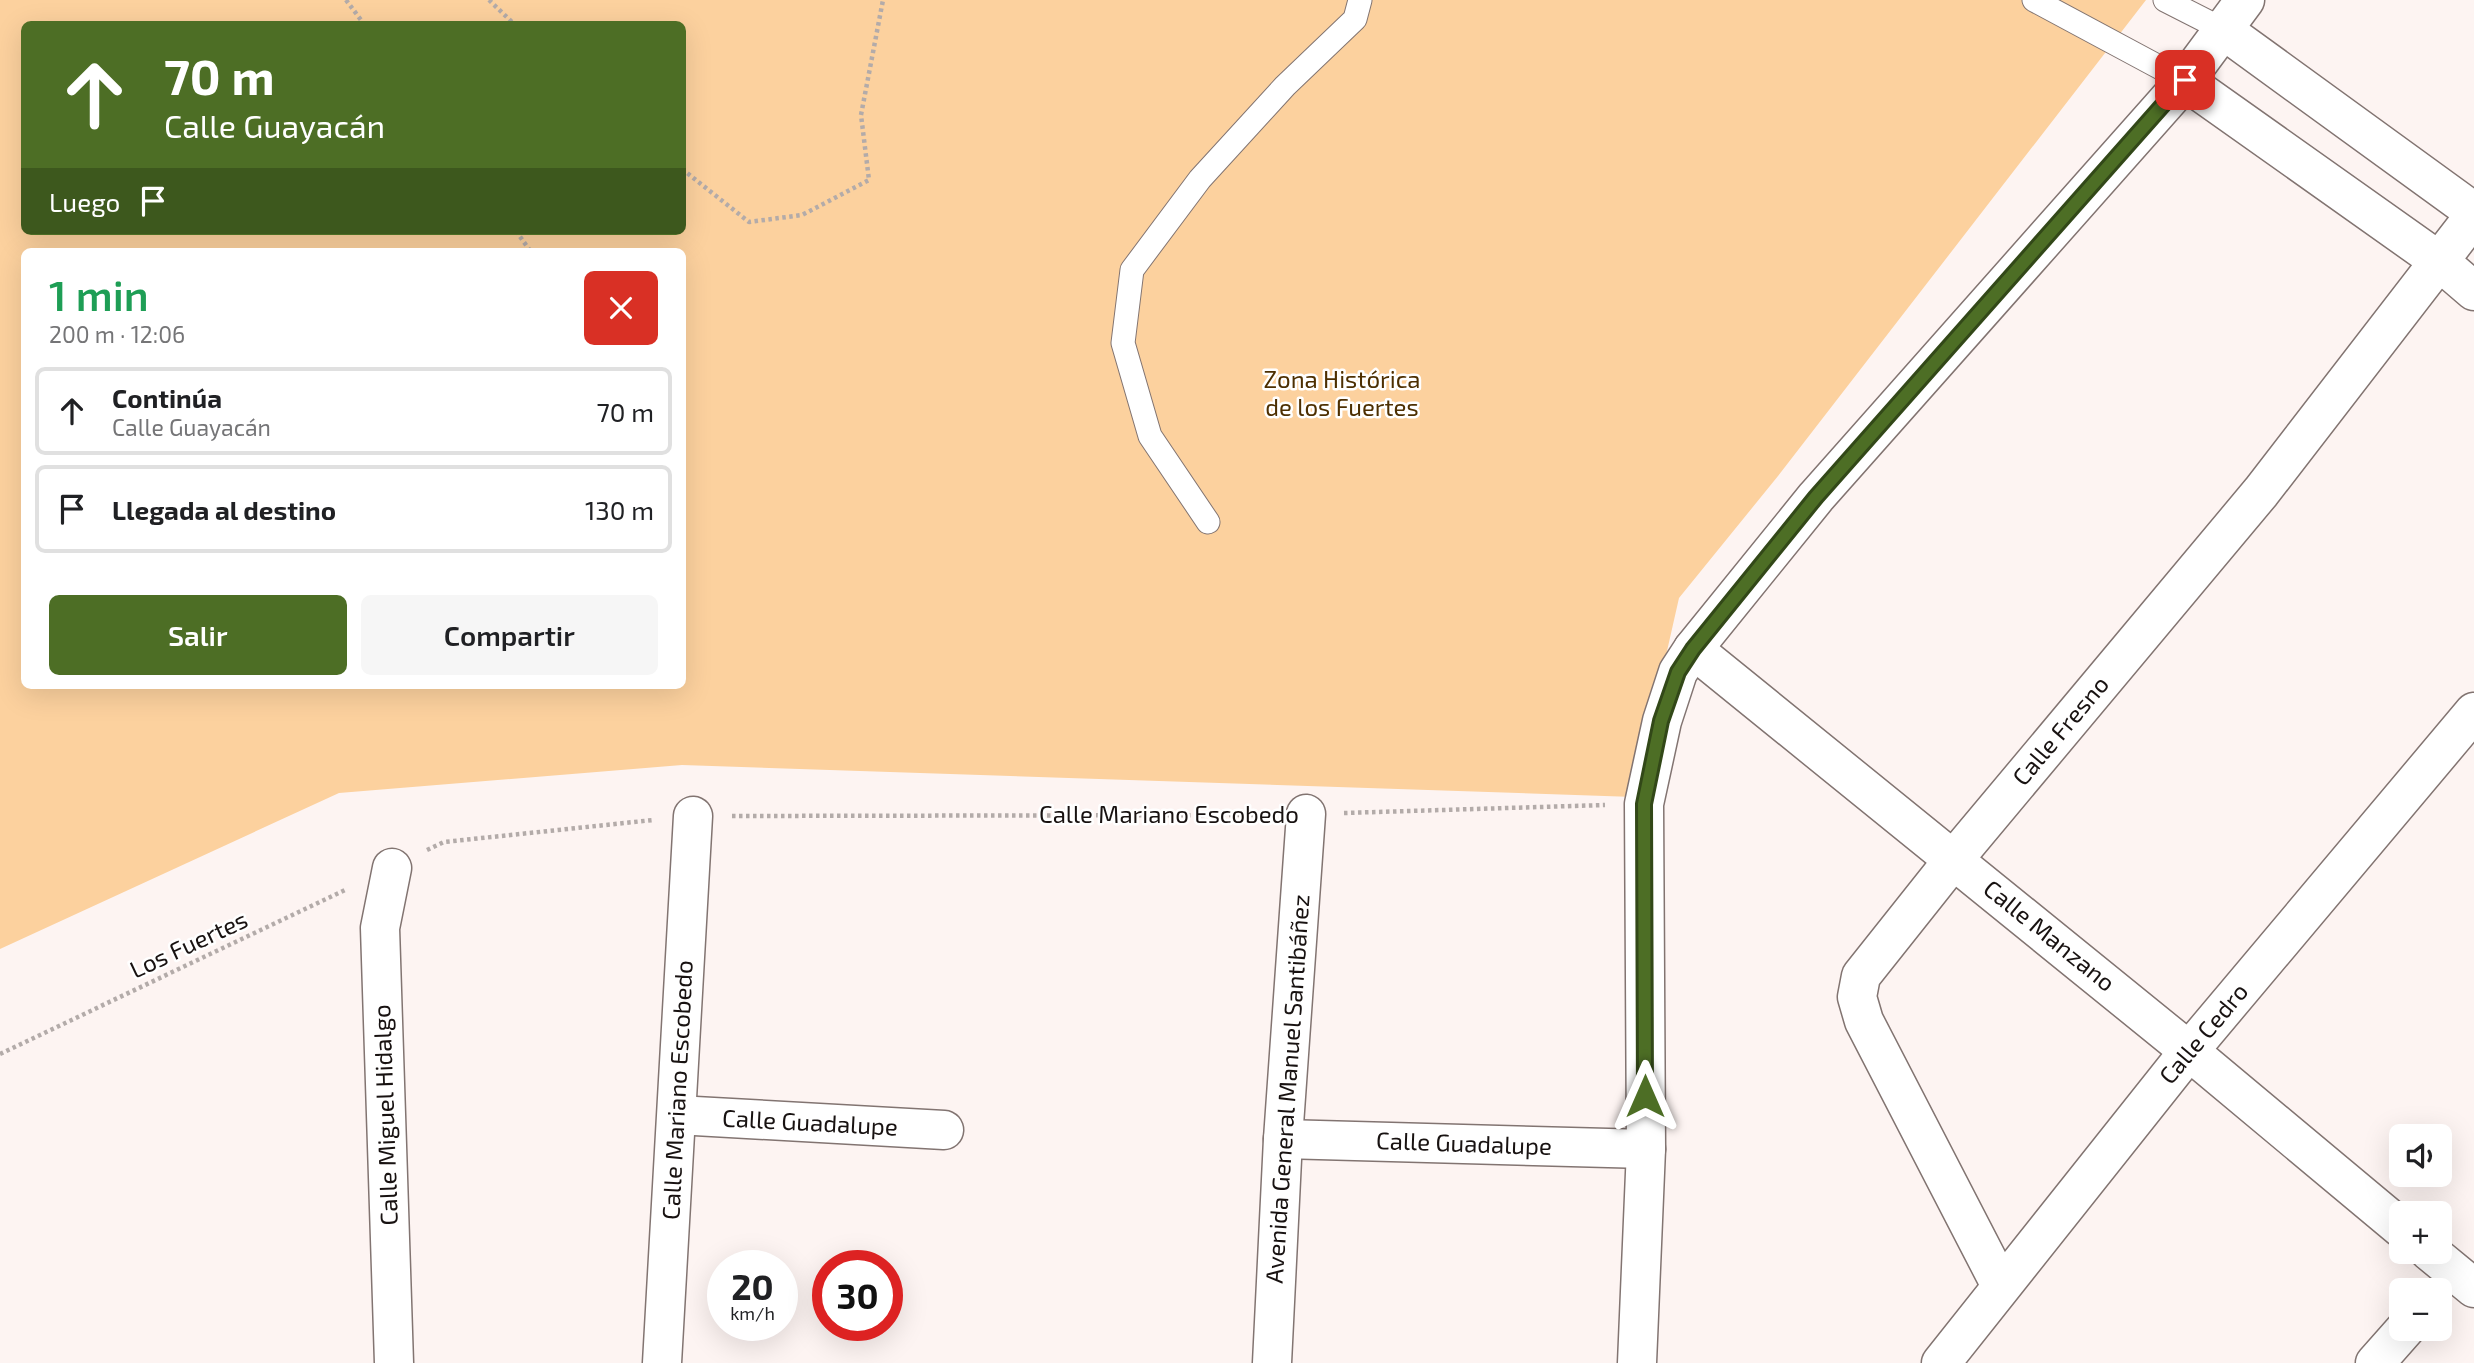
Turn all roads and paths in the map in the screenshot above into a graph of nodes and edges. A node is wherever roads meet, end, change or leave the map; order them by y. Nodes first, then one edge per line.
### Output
1 (346, 0) edge
2 (489, 0) edge
3 (883, 0) edge
4 (1360, 0) edge
5 (2034, 0) edge
6 (2165, 0) edge
7 (2245, 0) edge
8 (362, 21) edge
9 (511, 21) edge
10 (2222, 29) junction
11 (2185, 80) junction
12 (686, 172) edge
13 (2474, 214) edge
14 (2439, 261) junction
15 (2474, 291) edge
16 (1208, 522) dead end
17 (1686, 661) junction
18 (2474, 712) edge
19 (1644, 804) junction
20 (1306, 814) junction
21 (693, 816) junction
22 (1954, 859) junction
23 (392, 868) junction
24 (2189, 1051) junction
25 (0, 1054) edge
26 (677, 1115) junction
27 (944, 1130) dead end
28 (1283, 1139) junction
29 (1646, 1149) junction
30 (2389, 1218) edge
31 (2001, 1286) junction
32 (2394, 1341) edge
33 (394, 1363) edge
34 (662, 1363) edge
35 (1272, 1363) edge
36 (1637, 1363) edge
37 (1941, 1363) edge
38 (2375, 1363) edge

1 - 8 path
2 - 9 path
3 - 12 path
4 - 16 lane
5 - 11 lane
6 - 10 lane
7 - 10 street
10 - 11 street
10 - 13 street
11 - 14 street
11 - 17 street
13 - 14 street, Calle Fresno
14 - 15 street
14 - 22 street, Calle Fresno
17 - 19 street
17 - 22 street, Calle Manzano
18 - 24 street, Calle Cedro
19 - 20 path, Calle Mariano Escobedo
19 - 29 street
20 - 21 path, Calle Mariano Escobedo
20 - 28 street, Avenida General Manuel Santibáñez
21 - 23 path, Calle Mariano Escobedo
21 - 26 street, Calle Mariano Escobedo
22 - 24 street, Calle Manzano
22 - 31 street, Calle Fresno
23 - 25 path, Los Fuertes
23 - 33 street, Calle Miguel Hidalgo
24 - 30 street, Calle Manzano
24 - 31 street, Calle Cedro
26 - 27 street, Calle Guadalupe
26 - 34 street, Calle Mariano Escobedo
28 - 29 street, Calle Guadalupe
28 - 35 street, Avenida General Manuel Santibáñez
29 - 36 street
31 - 37 street, Calle Cedro
32 - 38 street

